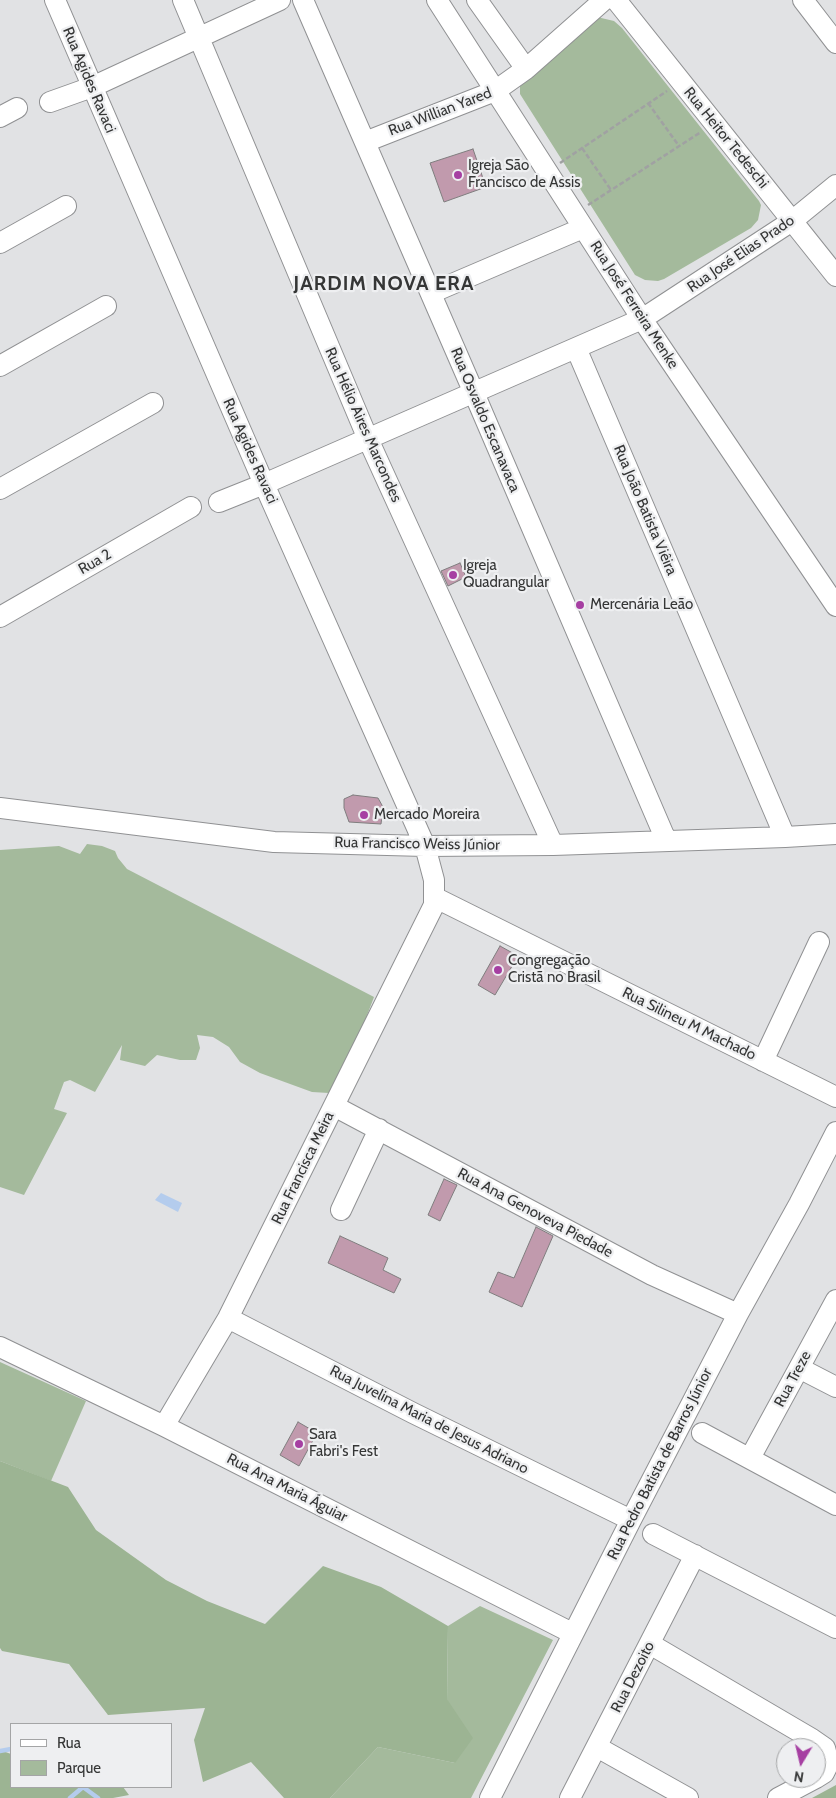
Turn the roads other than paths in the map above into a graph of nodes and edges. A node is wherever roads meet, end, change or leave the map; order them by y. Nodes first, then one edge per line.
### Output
1 (55, 0) edge
2 (182, 0) edge
3 (280, 0) edge
4 (303, 0) edge
5 (437, 0) edge
6 (477, 0) edge
7 (604, 0) edge
8 (616, 0) edge
9 (803, 0) edge
10 (198, 38) junction
11 (836, 43) edge
12 (526, 69) junction
13 (92, 87) junction
14 (495, 91) junction
15 (50, 102) dead end
16 (365, 142) junction
17 (836, 185) edge
18 (66, 206) dead end
19 (579, 221) junction
20 (792, 221) junction
21 (0, 242) edge
22 (836, 276) edge
23 (430, 293) junction
24 (106, 306) dead end
25 (642, 319) junction
26 (576, 348) junction
27 (0, 366) edge
28 (474, 393) junction
29 (153, 403) dead end
30 (368, 439) junction
31 (264, 484) junction
32 (0, 489) edge
33 (218, 502) dead end
34 (191, 507) dead end
35 (836, 606) edge
36 (0, 617) edge
37 (0, 807) edge
38 (836, 834) edge
39 (785, 837) junction
40 (666, 840) junction
41 (553, 845) junction
42 (425, 846) junction
43 (434, 901) junction
44 (819, 942) dead end
45 (763, 1061) junction
46 (836, 1097) edge
47 (334, 1106) junction
48 (379, 1130) junction
49 (836, 1132) edge
50 (341, 1210) dead end
51 (836, 1300) edge
52 (738, 1314) junction
53 (228, 1318) junction
54 (0, 1347) edge
55 (799, 1368) junction
56 (836, 1387) edge
57 (164, 1426) junction
58 (702, 1433) dead end
59 (750, 1458) junction
60 (836, 1505) edge
61 (631, 1520) junction
62 (653, 1534) dead end
63 (695, 1555) junction
64 (836, 1628) edge
65 (572, 1633) junction
66 (650, 1644) junction
67 (597, 1747) junction
68 (832, 1754) edge
69 (826, 1770) edge
70 (797, 1788) edge
71 (490, 1798) edge
72 (570, 1798) edge
73 (688, 1798) edge
74 (778, 1798) edge

1 - 13 street, Rua Agides Ravaci
2 - 10 street, Rua Hélio Aires Marcondes
3 - 10 street
4 - 16 street, Rua Osvaldo Escanavaca
5 - 14 street, Rua José Ferreira Menke
6 - 12 street
7 - 12 street, Rua Willian Yared
8 - 20 street, Rua Heitor Tedeschi
9 - 11 street
10 - 13 street
10 - 30 street, Rua Hélio Aires Marcondes
12 - 14 street, Rua Willian Yared
13 - 15 street
13 - 31 street, Rua Agides Ravaci
14 - 16 street, Rua Willian Yared
14 - 19 street, Rua José Ferreira Menke
16 - 23 street, Rua Osvaldo Escanavaca
17 - 20 street, Rua José Elias Prado
18 - 21 street
19 - 23 street
19 - 25 street, Rua José Ferreira Menke
20 - 22 street, Rua Heitor Tedeschi
20 - 25 street, Rua José Elias Prado
23 - 28 street, Rua Osvaldo Escanavaca
24 - 27 street
25 - 26 street, Rua José Elias Prado
25 - 35 street, Rua José Ferreira Menke
26 - 28 street, Rua José Elias Prado
26 - 39 street, Rua João Batista Viêira
28 - 30 street, Rua José Elias Prado
28 - 40 street, Rua Osvaldo Escanavaca
29 - 32 street
30 - 31 street, Rua José Elias Prado
30 - 41 street, Rua Hélio Aires Marcondes
31 - 33 street, Rua José Elias Prado
31 - 42 street, Rua Agides Ravaci
34 - 36 street, Rua 2
37 - 42 street, Rua Francisco Weiss Júnior
38 - 39 street, Rua Francisco Weiss Júnior
39 - 40 street, Rua Francisco Weiss Júnior
40 - 41 street, Rua Francisco Weiss Júnior
41 - 42 street, Rua Francisco Weiss Júnior
42 - 43 street, Rua Agides Ravaci
43 - 45 street, Rua Silineu M Machado
43 - 47 street, Rua Francisca Meira
44 - 45 street
45 - 46 street, Rua Silineu M Machado
47 - 48 street, Rua Ana Genoveva Piedade
47 - 53 street, Rua Francisca Meira
48 - 50 street
48 - 52 street, Rua Ana Genoveva Piedade
49 - 52 street, Rua Pedro Batista de Barros Júnior
51 - 55 street, Rua Treze
52 - 61 street, Rua Pedro Batista de Barros Júnior
53 - 57 street, Rua Francisca Meira
53 - 61 street, Rua Juvelina Maria de Jesus Adriano
54 - 57 street, Rua Ana Maria Águiar
55 - 56 street
55 - 59 street, Rua Treze
57 - 65 street, Rua Ana Maria Águiar
58 - 59 street
59 - 60 street
61 - 65 street, Rua Pedro Batista de Barros Júnior
62 - 63 street
63 - 64 street
63 - 66 street, Rua Dezoito
65 - 71 street, Rua Pedro Batista de Barros Júnior
66 - 67 street, Rua Dezoito
66 - 68 street
67 - 72 street, Rua Dezoito
67 - 73 street
68 - 69 street
70 - 74 street

